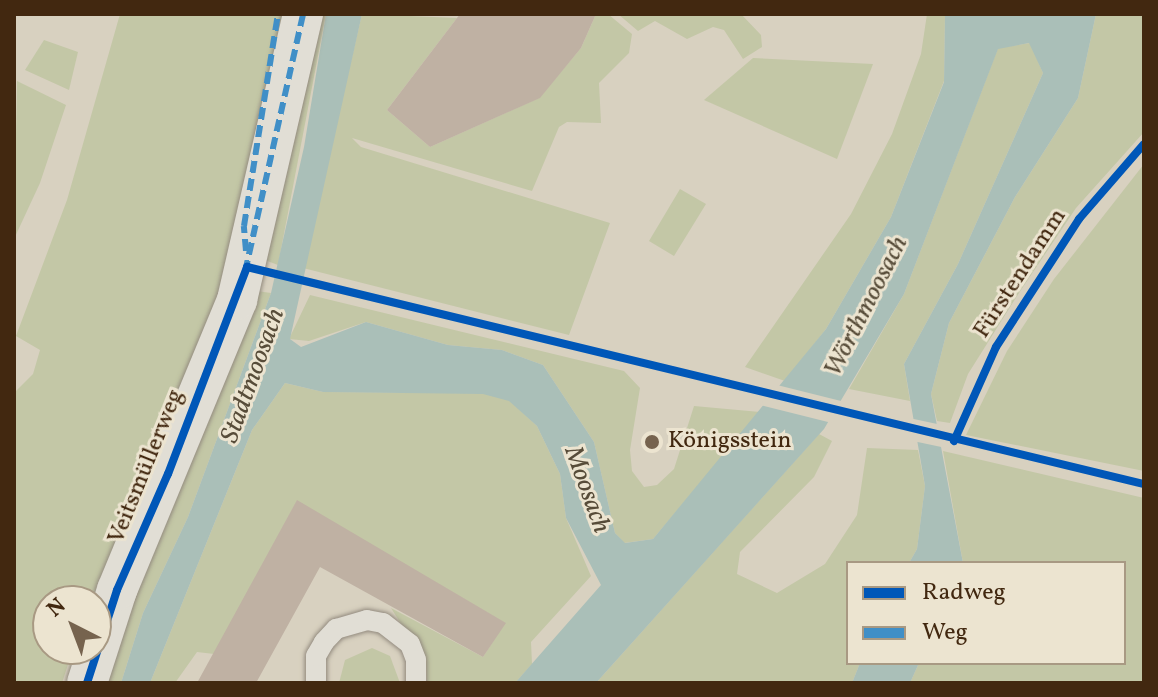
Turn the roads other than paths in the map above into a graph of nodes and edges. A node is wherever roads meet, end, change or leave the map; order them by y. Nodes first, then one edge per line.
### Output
1 (303, 14) edge
2 (316, 673) edge
3 (87, 683) edge
4 (301, 683) edge
5 (416, 683) edge

1 - 3 street, Veitsmüllerweg
2 - 4 lane
2 - 5 lane

